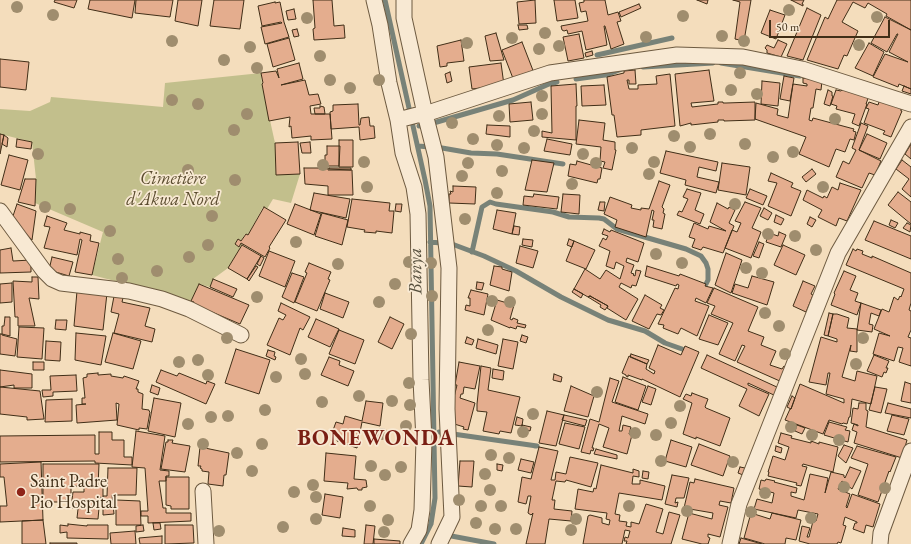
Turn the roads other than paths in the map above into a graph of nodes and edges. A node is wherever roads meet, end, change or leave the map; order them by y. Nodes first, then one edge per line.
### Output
1 (374, 0) edge
2 (404, 0) edge
3 (911, 104) edge
4 (411, 117) junction
5 (911, 126) edge
6 (0, 211) edge
7 (240, 334) dead end
8 (911, 451) edge
9 (203, 491) dead end
10 (206, 544) edge
11 (411, 544) edge
12 (439, 544) edge
13 (730, 544) edge
14 (880, 544) edge

1 - 4 street
2 - 4 street
3 - 4 street
4 - 11 street
4 - 12 street
5 - 13 street
6 - 7 street
8 - 14 street
9 - 10 street

